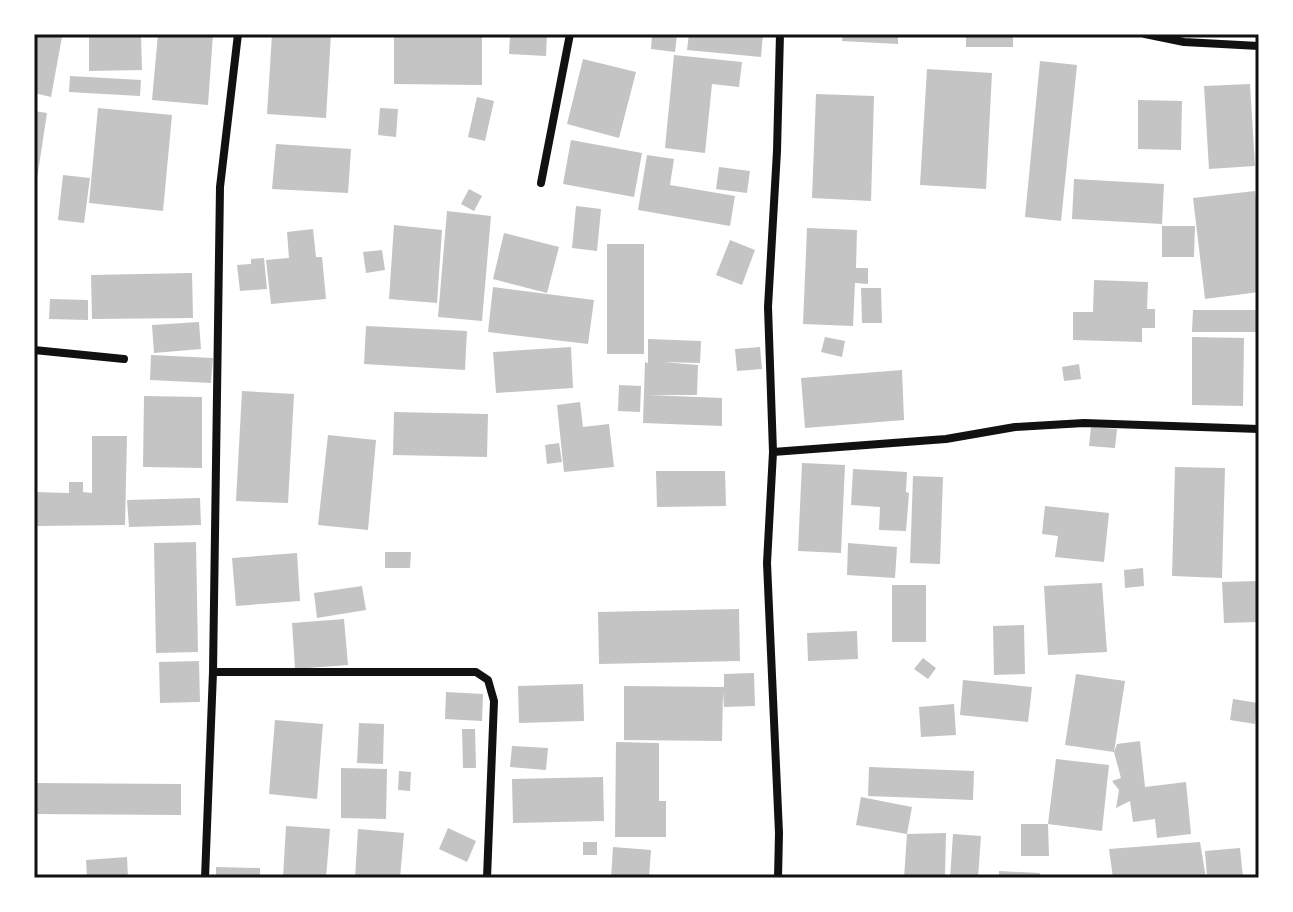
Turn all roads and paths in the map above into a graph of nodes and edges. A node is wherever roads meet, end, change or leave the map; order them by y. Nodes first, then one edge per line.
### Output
1 (238, 34) edge
2 (570, 34) edge
3 (780, 34) edge
4 (1145, 34) edge
5 (1259, 46) edge
6 (541, 183) dead end
7 (34, 350) edge
8 (124, 359) dead end
9 (1259, 429) edge
10 (773, 452) junction
11 (213, 672) junction
12 (205, 878) edge
13 (487, 878) edge
14 (778, 878) edge

1 - 11 street
2 - 6 street
3 - 10 street
4 - 5 street
7 - 8 street
9 - 10 street
10 - 14 street
11 - 12 street
11 - 13 street

